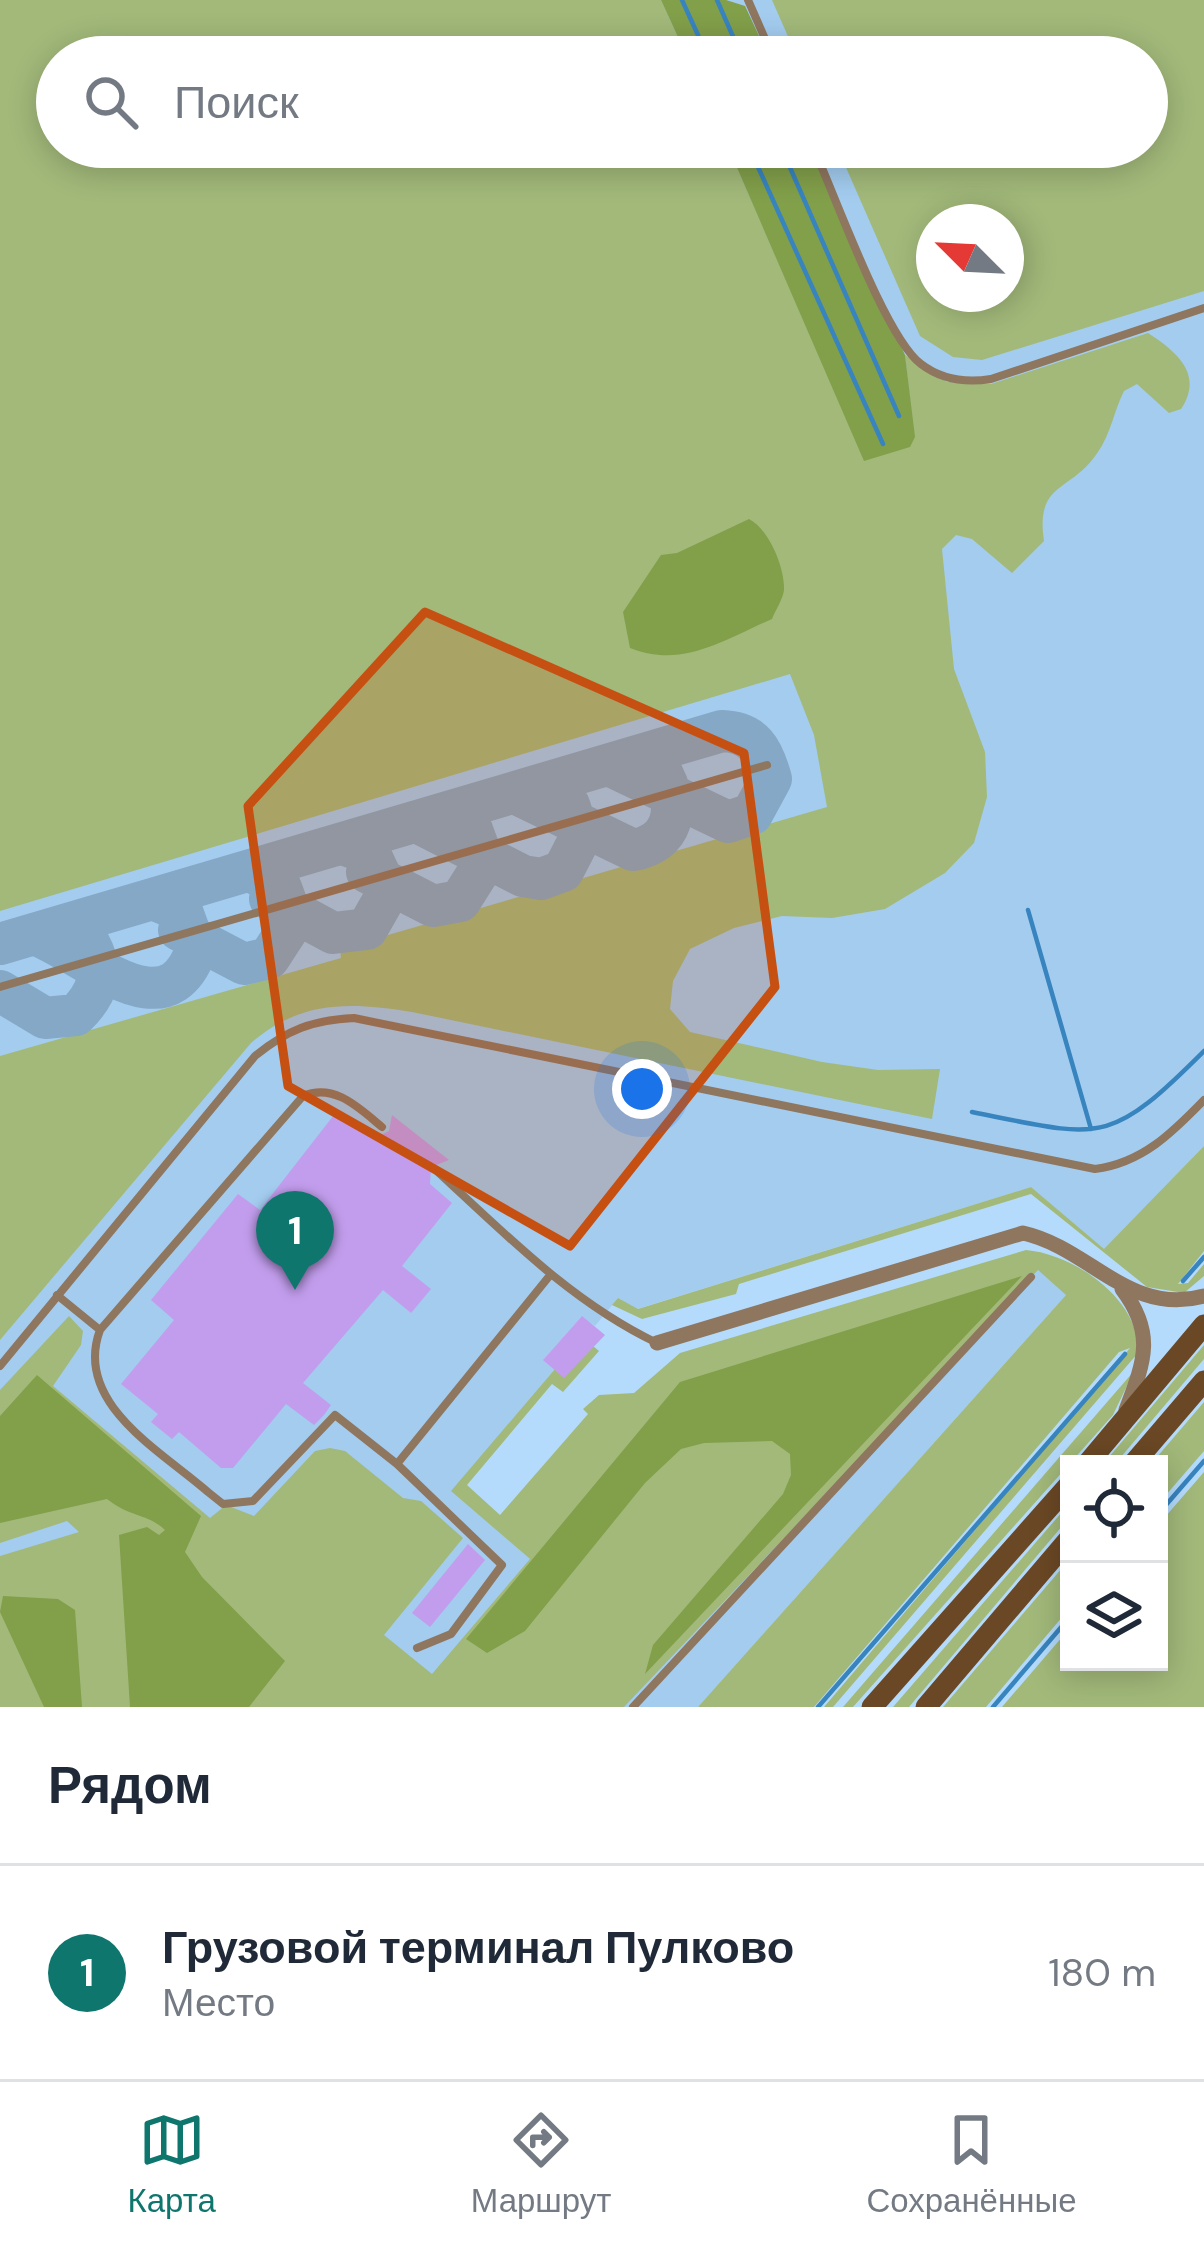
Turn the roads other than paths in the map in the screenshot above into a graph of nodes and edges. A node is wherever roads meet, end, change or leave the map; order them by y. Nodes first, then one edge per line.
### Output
1 (748, 0) edge
2 (764, 36) edge
3 (823, 168) edge
4 (1204, 308) edge
5 (767, 765) dead end
6 (0, 987) edge
7 (1204, 1100) edge
8 (382, 1126) dead end
9 (438, 1172) dead end
10 (551, 1274) junction
11 (1030, 1277) dead end
12 (1120, 1286) junction
13 (57, 1295) junction
14 (1204, 1296) edge
15 (1204, 1325) edge
16 (100, 1330) junction
17 (657, 1343) joint
18 (0, 1366) edge
19 (1204, 1381) edge
20 (1120, 1425) junction
21 (1095, 1455) edge
22 (1141, 1455) edge
23 (397, 1464) junction
24 (1060, 1495) edge
25 (1060, 1550) edge
26 (417, 1648) dead end
27 (633, 1707) edge
28 (872, 1707) edge
29 (926, 1707) edge

1 - 2 lane
3 - 4 lane
5 - 6 lane
7 - 13 lane
8 - 16 lane
9 - 10 lane
10 - 17 lane
10 - 23 lane
11 - 27 lane
12 - 14 street
12 - 17 street
12 - 20 street
13 - 16 lane
13 - 18 lane
15 - 20 main road
16 - 23 lane
19 - 22 main road
20 - 21 main road
23 - 26 lane
24 - 28 main road
25 - 29 main road

